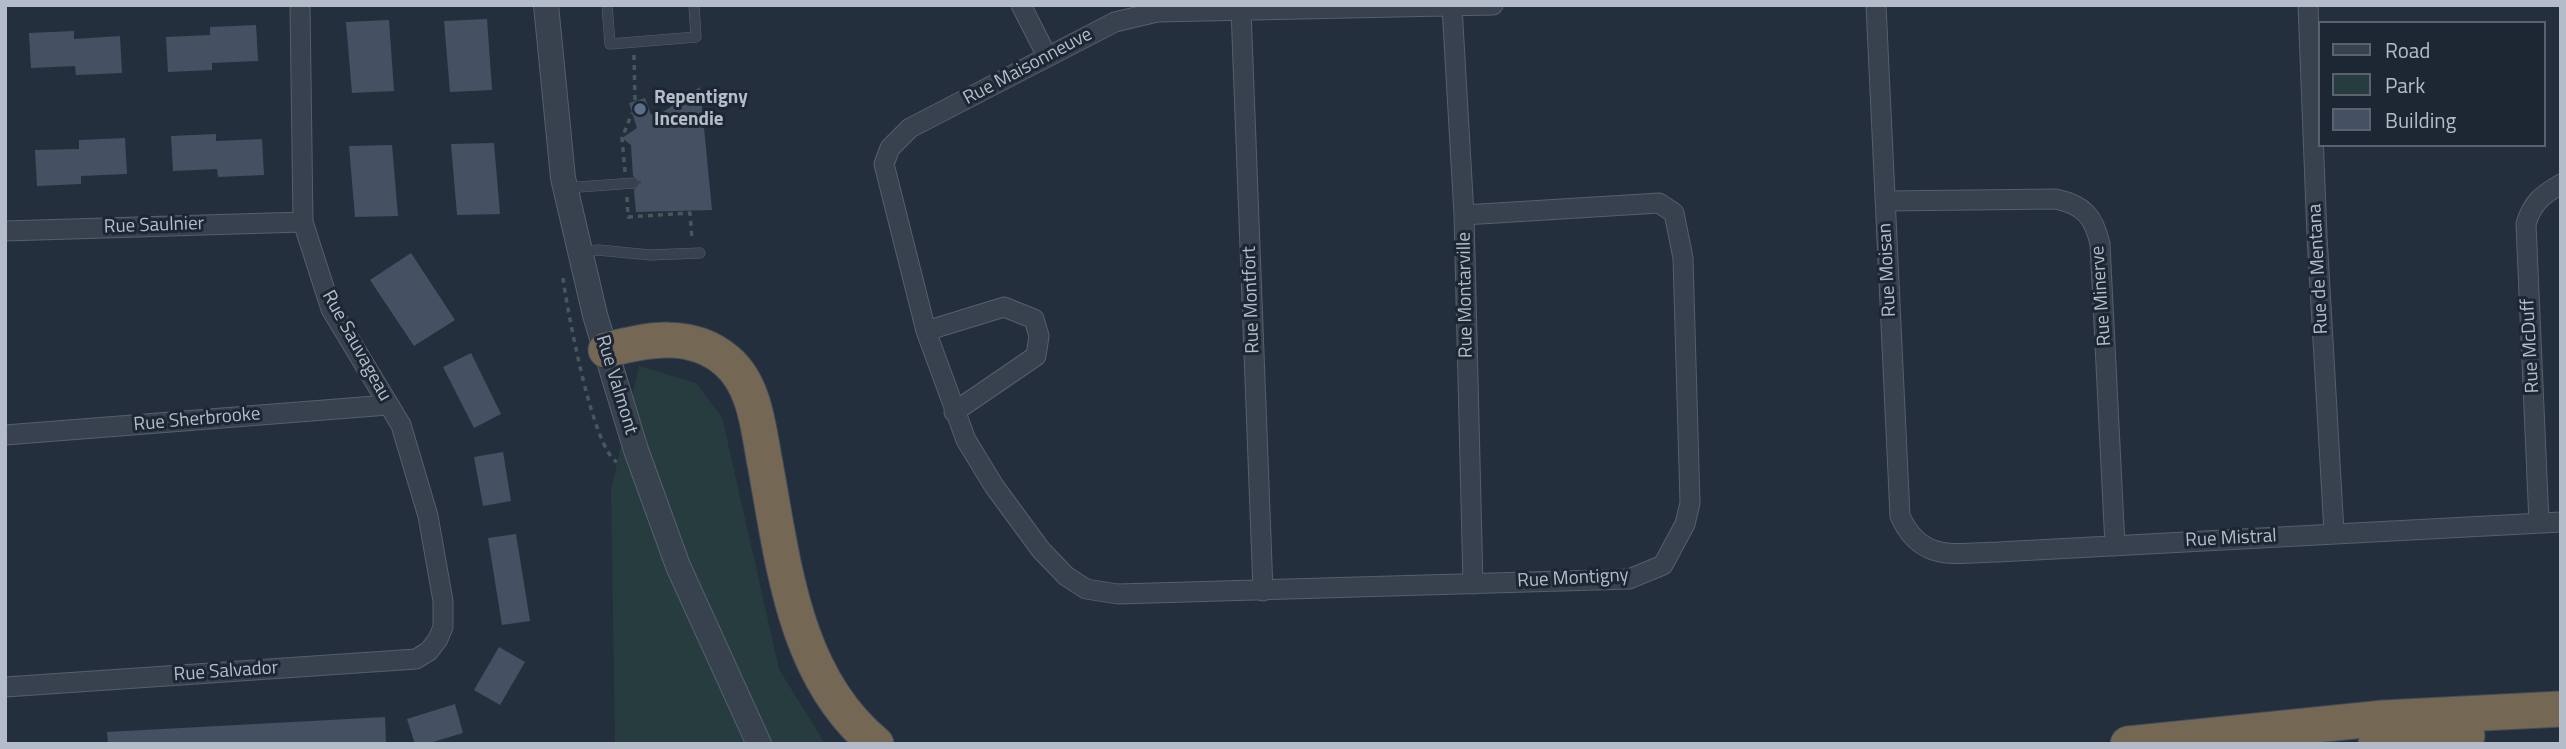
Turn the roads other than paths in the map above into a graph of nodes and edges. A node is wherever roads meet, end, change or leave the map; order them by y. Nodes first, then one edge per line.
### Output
1 (300, 5) edge
2 (546, 5) edge
3 (607, 5) edge
4 (694, 5) edge
5 (1021, 5) edge
6 (1493, 5) edge
7 (1876, 5) edge
8 (2308, 5) edge
9 (1452, 6) edge
10 (1241, 9) junction
11 (1047, 56) junction
12 (630, 183) road end
13 (2561, 184) edge
14 (565, 188) junction
15 (1885, 201) junction
16 (1464, 215) junction
17 (303, 222) junction
18 (5, 231) edge
19 (579, 253) junction
20 (701, 253) dead end
21 (926, 331) junction
22 (606, 350) junction
23 (388, 405) junction
24 (954, 412) junction
25 (5, 435) edge
26 (2561, 522) edge
27 (2539, 523) junction
28 (2334, 532) junction
29 (1908, 533) joint
30 (2115, 546) junction
31 (1473, 584) junction
32 (1263, 591) junction
33 (1118, 594) joint
34 (438, 639) joint
35 (5, 687) edge
36 (2561, 709) edge
37 (2561, 724) edge
38 (760, 744) edge
39 (876, 744) edge
40 (2128, 744) edge
41 (2376, 744) edge

1 - 17 street, Rue Sauvageau
2 - 14 street, Rue Valmont
3 - 4 lane
5 - 11 street
6 - 9 street, Rue Maisonneuve
7 - 15 street, Rue Moisan
8 - 28 street, Rue de Mentana
9 - 10 street, Rue Maisonneuve
9 - 16 street, Rue Montarville
10 - 11 street, Rue Maisonneuve
10 - 32 street, Rue Montfort
11 - 21 street, Rue Maisonneuve
12 - 14 lane
13 - 27 street, Rue McDuff
14 - 19 street, Rue Valmont
15 - 29 street, Rue Moisan
15 - 30 street, Rue Minerve
16 - 31 street, Rue Montarville
16 - 31 street, Rue Montigny
17 - 18 street, Rue Saulnier
17 - 23 street, Rue Sauvageau
19 - 20 lane
19 - 22 street, Rue Valmont
21 - 24 street, Rue Maisonneuve
21 - 24 street
22 - 38 street, Rue Valmont
22 - 39 highway
23 - 25 street, Rue Sherbrooke
23 - 34 street, Rue Sauvageau
24 - 33 street, Rue Maisonneuve
26 - 27 street, Rue Mistral
27 - 28 street, Rue Mistral
28 - 30 street, Rue Mistral
29 - 30 street, Rue Mistral
31 - 32 street, Rue Montigny
32 - 33 street, Rue Montigny
34 - 35 street, Rue Salvador
36 - 40 highway
37 - 41 highway

